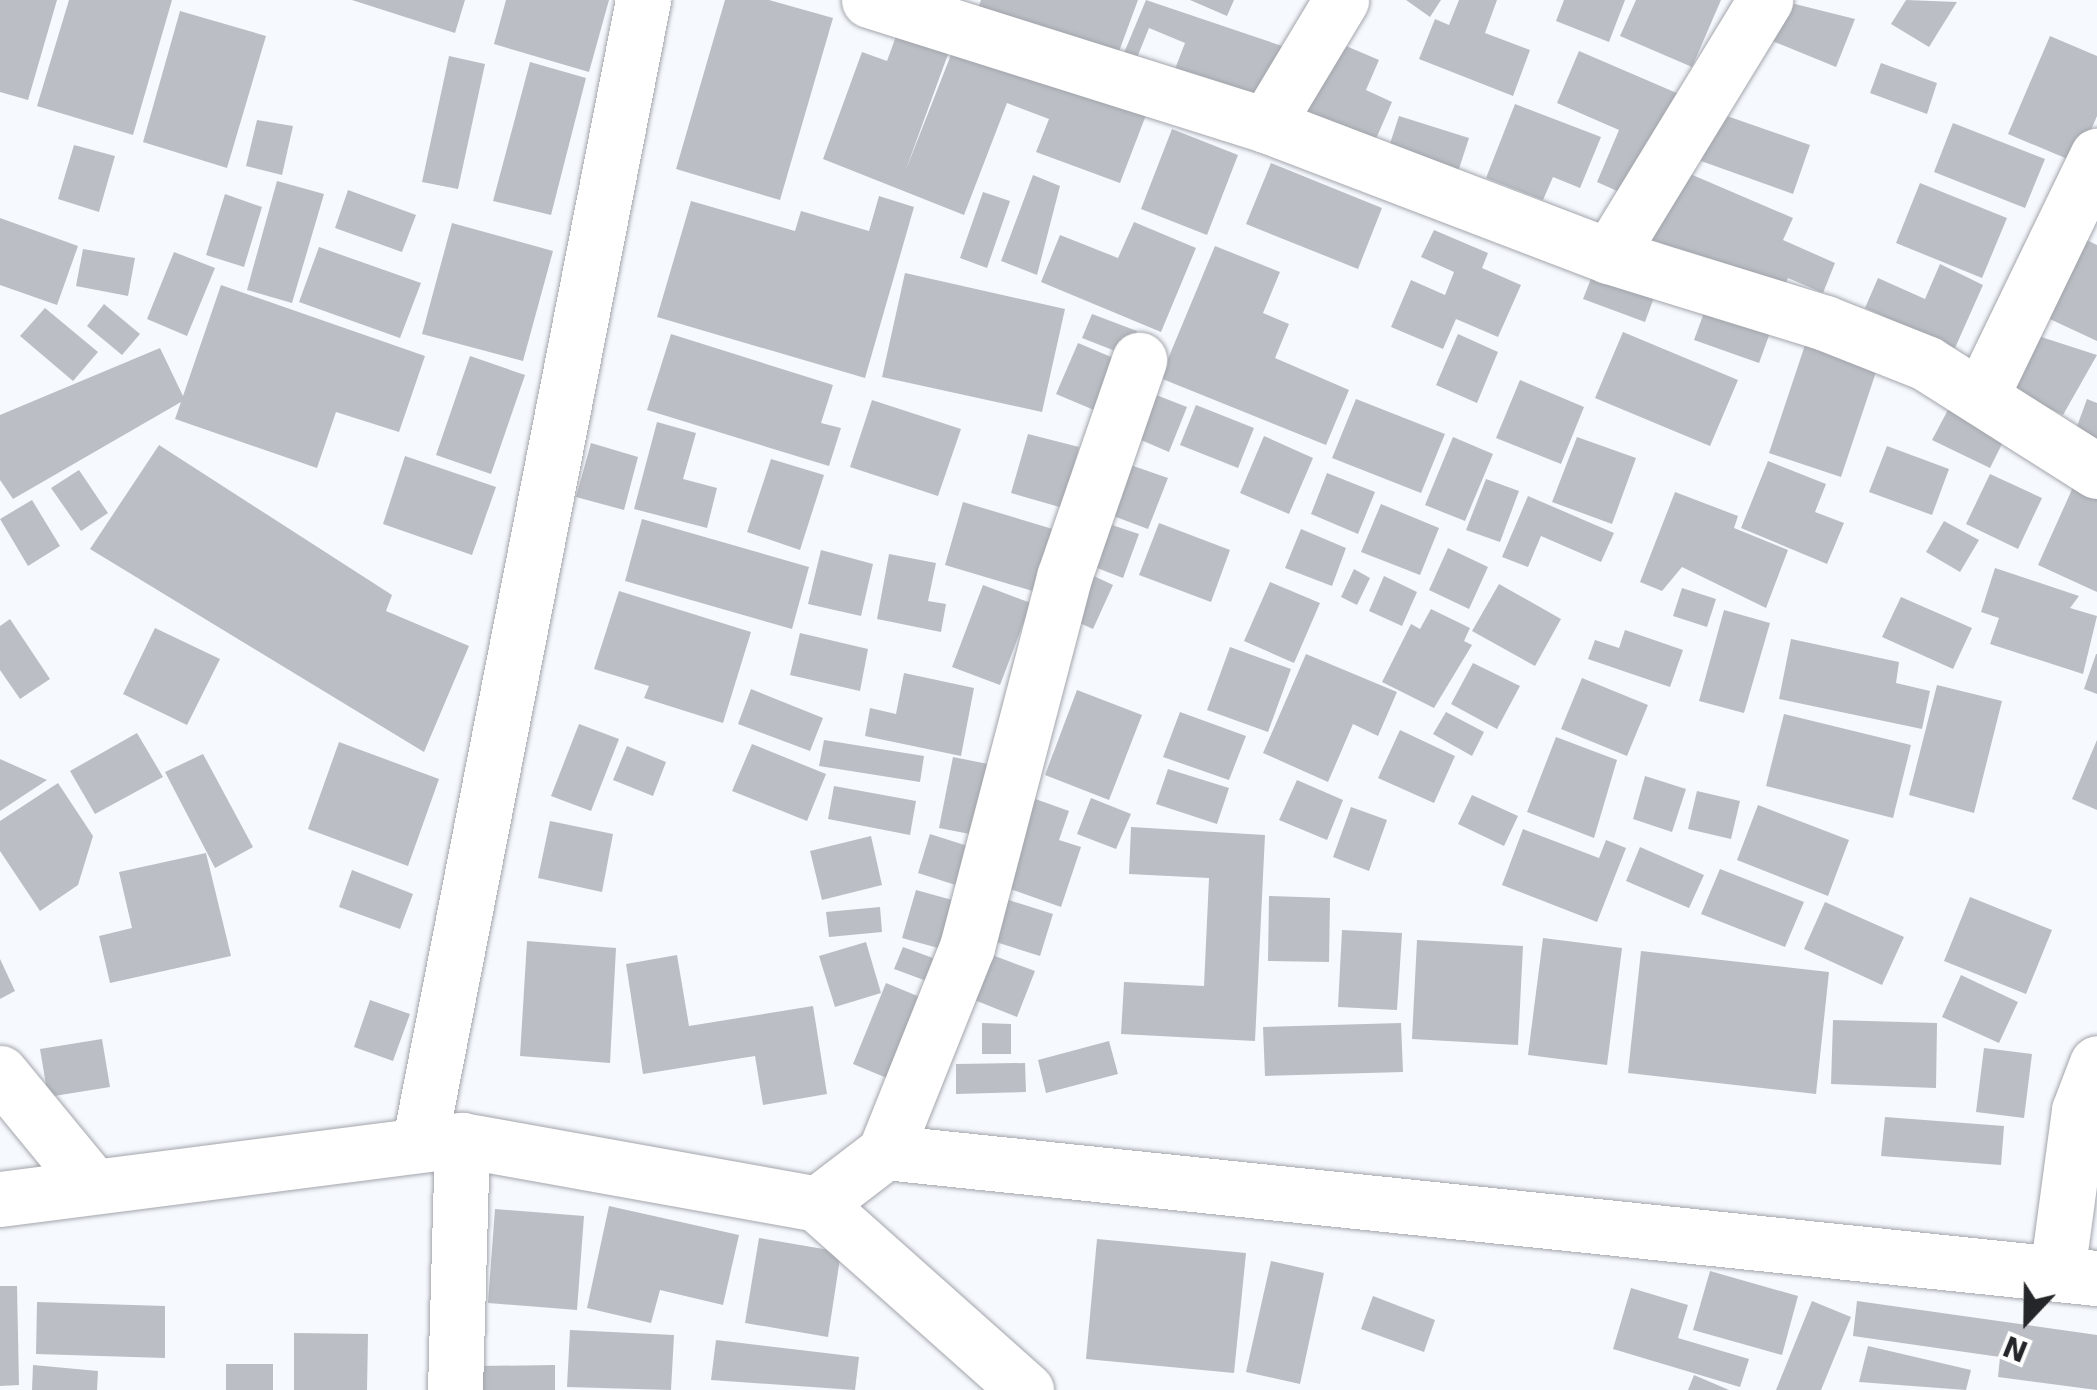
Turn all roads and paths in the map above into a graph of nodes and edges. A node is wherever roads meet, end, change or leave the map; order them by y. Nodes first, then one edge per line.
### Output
1 (643, 0) edge
2 (869, 0) edge
3 (1342, 0) edge
4 (1765, 0) edge
5 (1266, 124) junction
6 (2097, 156) edge
7 (1609, 256) junction
8 (1138, 360) dead end
9 (1982, 396) junction
10 (2097, 471) edge
11 (2097, 1063) edge
12 (0, 1073) edge
13 (441, 1140) junction
14 (885, 1152) junction
15 (92, 1185) junction
16 (0, 1199) edge
17 (817, 1204) junction
18 (2077, 1276) edge
19 (455, 1390) edge
20 (1026, 1390) edge

1 - 13 street
2 - 5 street
3 - 5 street
4 - 7 street
5 - 7 street
6 - 9 street
7 - 9 street
8 - 14 street
9 - 10 street
11 - 18 street
12 - 15 street
13 - 15 street
13 - 17 street
13 - 19 street
14 - 17 street
14 - 18 street
15 - 16 street
17 - 20 street

